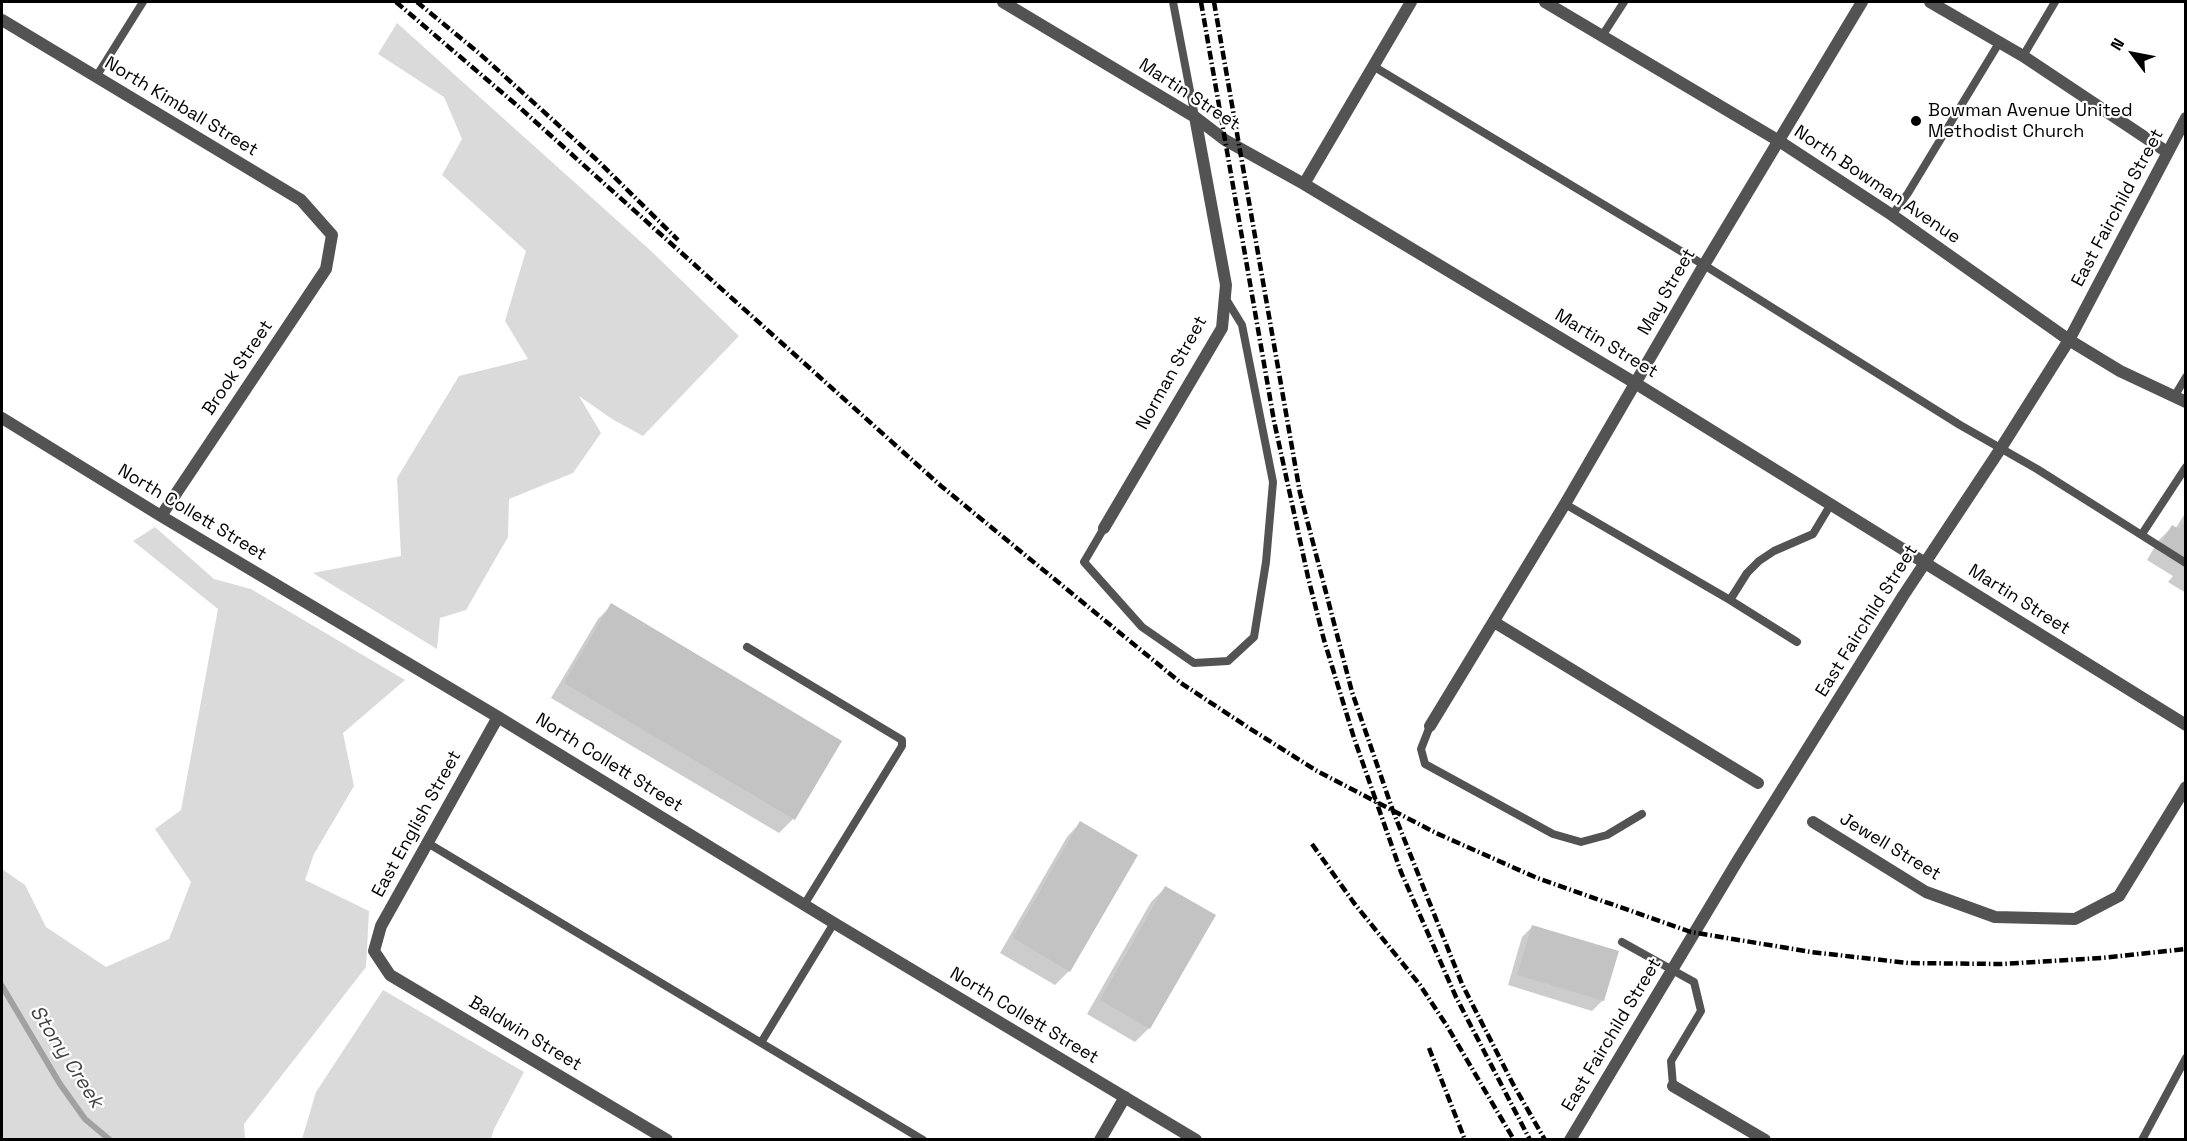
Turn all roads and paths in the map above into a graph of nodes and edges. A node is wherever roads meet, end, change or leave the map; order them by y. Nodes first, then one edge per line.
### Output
1 (143, 2) edge
2 (1003, 2) edge
3 (1173, 2) edge
4 (1412, 2) edge
5 (1545, 2) edge
6 (1624, 2) edge
7 (1863, 2) edge
8 (1930, 2) edge
9 (2055, 2) edge
10 (2, 20) edge
11 (1602, 36) junction
12 (2000, 43) junction
13 (2023, 56) junction
14 (1373, 66) junction
15 (96, 77) junction
16 (1195, 117) junction
17 (2186, 118) edge
18 (1779, 141) junction
19 (2167, 152) junction
20 (1304, 184) junction
21 (1892, 215) junction
22 (332, 235) joint
23 (1704, 265) junction
24 (1225, 297) junction
25 (2069, 340) junction
26 (2186, 377) edge
27 (1635, 383) junction
28 (2180, 400) edge
29 (2, 418) edge
30 (2001, 448) junction
31 (2186, 467) edge
32 (1565, 504) junction
33 (1831, 504) junction
34 (161, 516) junction
35 (1104, 528) joint
36 (2142, 534) junction
37 (1925, 562) junction
38 (2186, 563) edge
39 (1730, 600) junction
40 (1494, 622) junction
41 (1797, 642) dead end
42 (747, 646) dead end
43 (498, 717) junction
44 (2186, 725) edge
45 (1430, 726) joint
46 (1758, 783) dead end
47 (2186, 786) edge
48 (1642, 814) dead end
49 (1813, 822) dead end
50 (426, 842) junction
51 (804, 905) junction
52 (834, 923) junction
53 (1622, 942) dead end
54 (374, 951) joint
55 (762, 1041) junction
56 (2186, 1058) edge
57 (1673, 1086) joint
58 (1125, 1097) junction
59 (667, 1140) edge
60 (923, 1140) edge
61 (1100, 1140) edge
62 (1196, 1140) edge
63 (1570, 1140) edge
64 (1765, 1140) edge
65 (2142, 1140) edge

1 - 15 lane
2 - 16 street, Martin Street
3 - 16 lane
4 - 14 street
5 - 11 street, North Bowman Avenue
6 - 11 lane
7 - 18 street, May Street
8 - 12 street
9 - 13 lane
10 - 15 street, North Kimball Street
11 - 18 street, North Bowman Avenue
12 - 13 street
12 - 21 lane
13 - 19 street
14 - 20 street
14 - 23 lane
15 - 22 street, North Kimball Street
16 - 20 street, Martin Street
16 - 24 street, Norman Street
17 - 19 street, East Fairchild Street
18 - 21 street, North Bowman Avenue
18 - 23 street, May Street
19 - 25 street, East Fairchild Street
20 - 27 street, Martin Street
21 - 25 street, North Bowman Avenue
22 - 34 street, Brook Street
23 - 27 street, May Street
23 - 30 lane
24 - 35 street, Norman Street
24 - 35 lane
25 - 28 street, North Bowman Avenue
25 - 30 street, East Fairchild Street
26 - 28 lane
27 - 32 street, May Street
27 - 33 street, Martin Street
29 - 34 street, North Collett Street
30 - 36 lane
30 - 37 street, East Fairchild Street
31 - 36 lane
32 - 39 lane
32 - 40 street, May Street
33 - 37 street, Martin Street
33 - 39 lane
34 - 43 street, North Collett Street
36 - 38 lane
37 - 44 street, Martin Street
37 - 63 street, East Fairchild Street
39 - 41 lane
40 - 45 street, May Street
40 - 46 street
42 - 51 lane
43 - 50 street, East English Street
43 - 51 street, North Collett Street
45 - 48 lane
47 - 49 street, Jewell Street
50 - 54 street, East English Street
50 - 55 lane
51 - 52 street, North Collett Street
52 - 55 lane
52 - 58 street, North Collett Street
53 - 57 lane
54 - 59 street, Baldwin Street
55 - 60 lane
56 - 65 lane
57 - 64 street
58 - 61 street
58 - 62 street, North Collett Street

